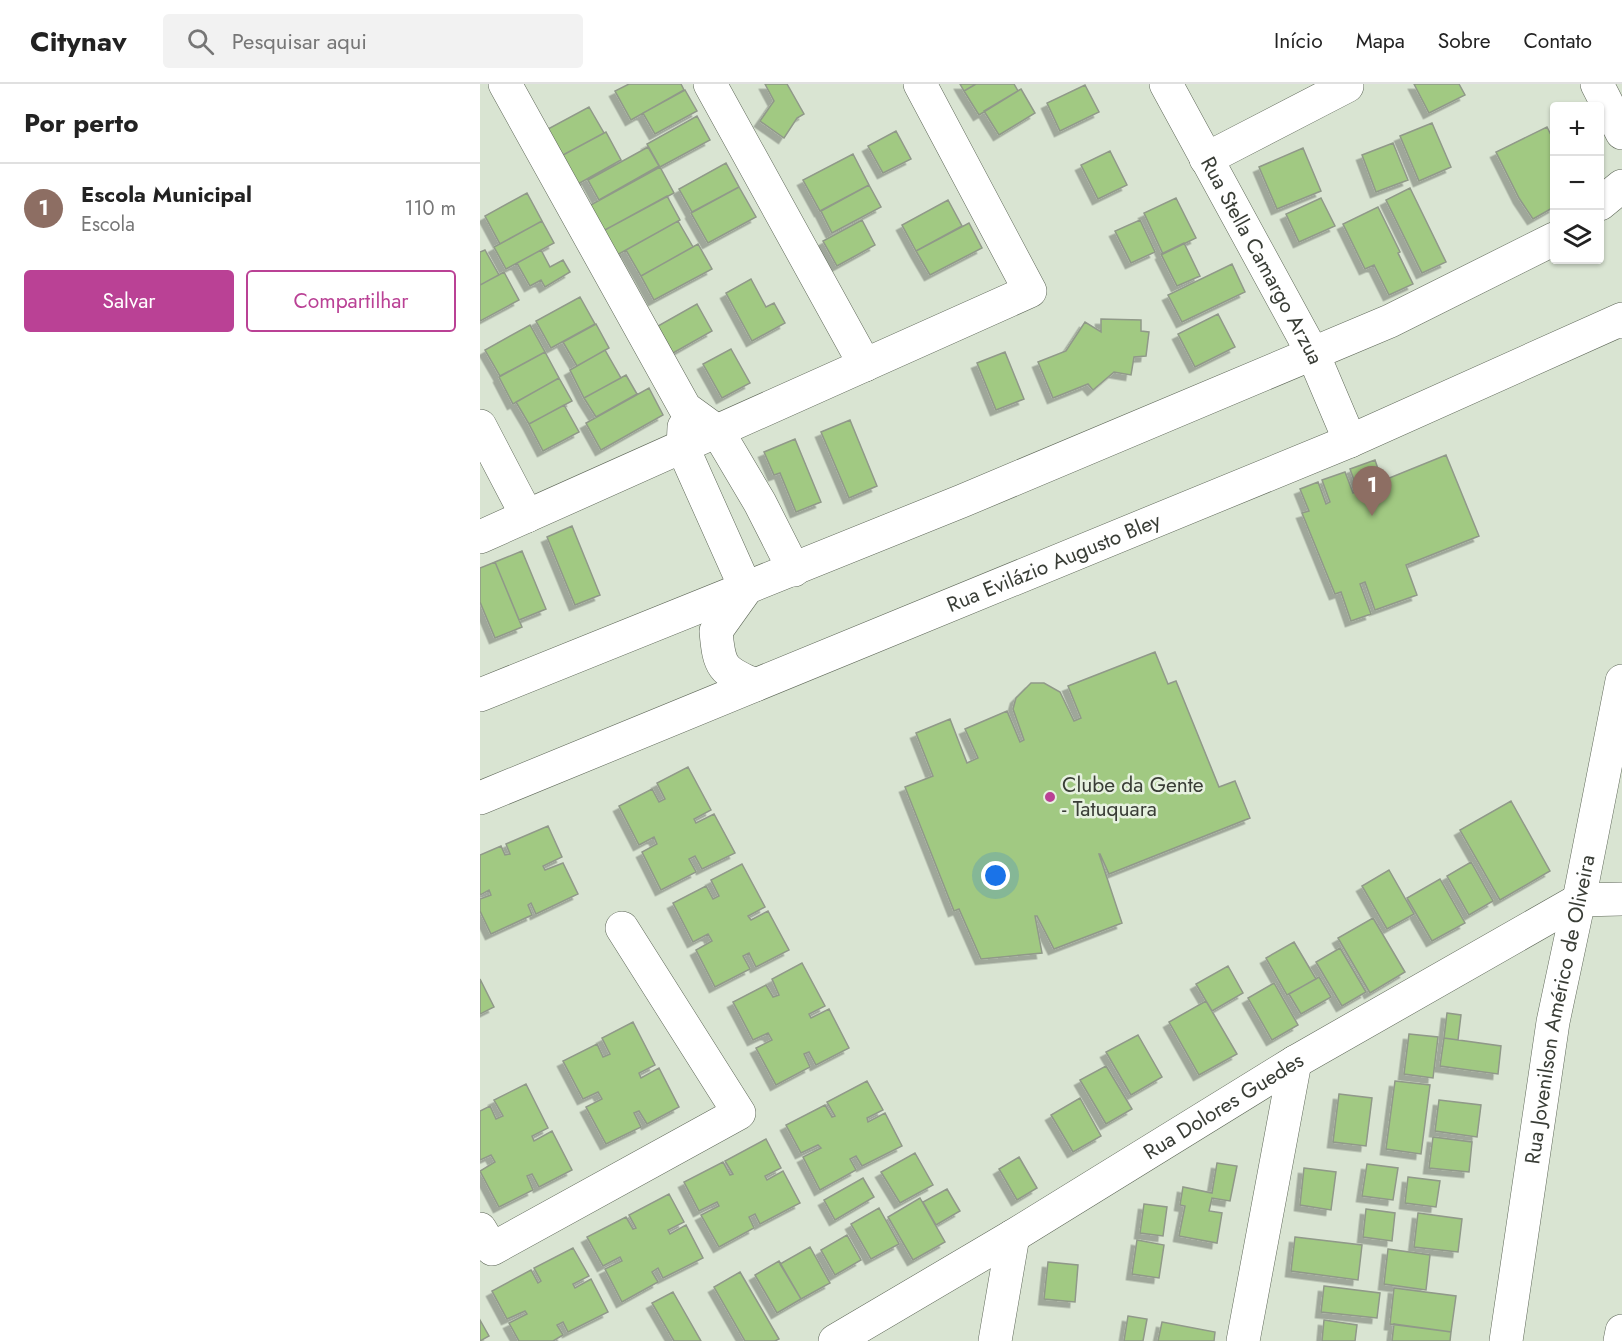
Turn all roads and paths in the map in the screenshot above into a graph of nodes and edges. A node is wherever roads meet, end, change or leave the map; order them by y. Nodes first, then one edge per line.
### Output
1 (505, 84) edge
2 (710, 84) edge
3 (920, 84) edge
4 (1166, 84) edge
5 (1598, 84) edge
6 (1347, 86) dead end
7 (1622, 133) edge
8 (1206, 159) junction
9 (1622, 186) edge
10 (1604, 200) edge
11 (1550, 241) edge
12 (1621, 321) edge
13 (1313, 354) junction
14 (866, 365) junction
15 (685, 408) junction
16 (480, 426) edge
17 (718, 432) junction
18 (1350, 441) junction
19 (683, 448) junction
20 (528, 516) junction
21 (480, 537) edge
22 (794, 570) junction
23 (746, 589) junction
24 (1622, 681) edge
25 (755, 685) junction
26 (480, 695) edge
27 (480, 798) edge
28 (1622, 899) edge
29 (1579, 900) junction
30 (622, 928) dead end
31 (1295, 1062) junction
32 (480, 1229) edge
33 (1012, 1236) junction
34 (1622, 1330) edge
35 (835, 1341) edge
36 (994, 1341) edge
37 (1243, 1341) edge
38 (1506, 1341) edge
39 (1620, 1341) edge

1 - 15 street
2 - 14 street
3 - 14 street
4 - 8 street, Rua Stella Camargo Arzua
5 - 7 street
6 - 8 street
8 - 13 street, Rua Stella Camargo Arzua
9 - 10 street
11 - 13 street
12 - 18 street, Rua Evilázio Augusto Bley
13 - 18 street, Rua Stella Camargo Arzua
13 - 22 street
14 - 17 street
15 - 17 street
15 - 19 street
16 - 20 street
17 - 19 street
17 - 22 street
18 - 25 street, Rua Evilázio Augusto Bley
19 - 20 street
19 - 23 street
20 - 21 street
22 - 23 street
23 - 25 street
23 - 26 street
24 - 29 street, Rua Jovenilson Américo de Oliveira
25 - 27 street, Rua Evilázio Augusto Bley
28 - 29 street, Rua Dolores Guedes
29 - 31 street, Rua Dolores Guedes
29 - 38 street, Rua Jovenilson Américo de Oliveira
30 - 32 street
31 - 33 street, Rua Dolores Guedes
31 - 37 street
33 - 35 street, Rua Dolores Guedes
33 - 36 street
34 - 39 street

